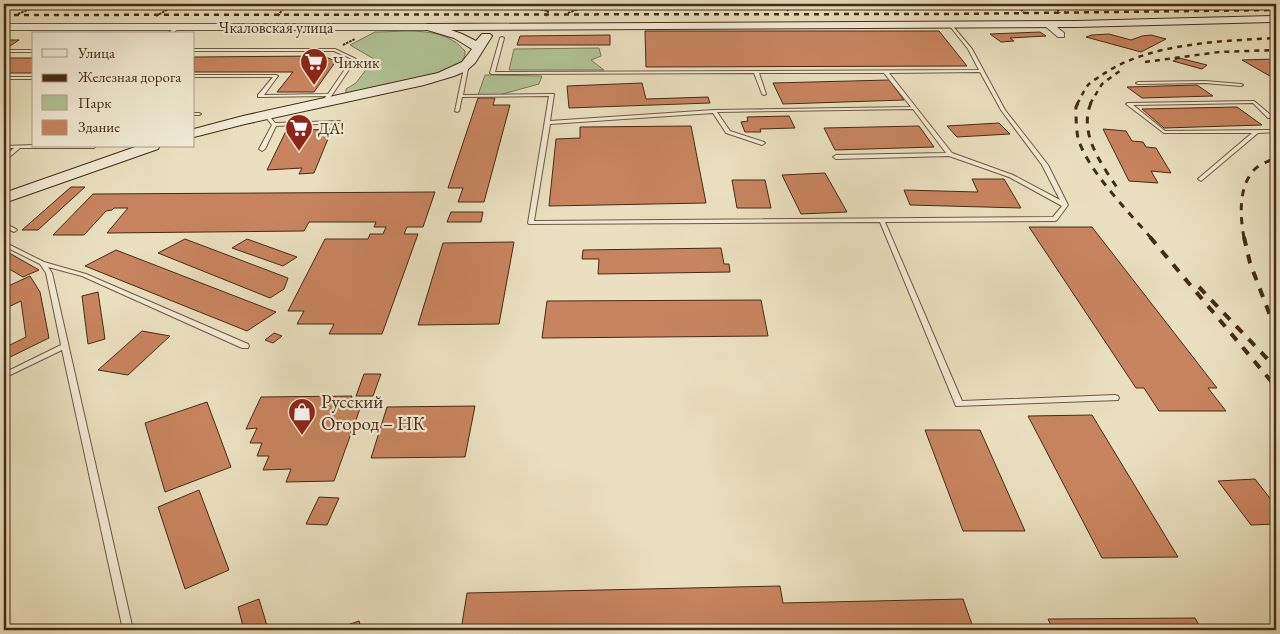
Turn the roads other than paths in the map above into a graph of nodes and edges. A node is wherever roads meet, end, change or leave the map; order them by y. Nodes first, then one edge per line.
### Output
1 (1276, 19) edge
2 (1048, 24) junction
3 (951, 25) junction
4 (532, 26) junction
5 (4, 27) edge
6 (428, 27) junction
7 (475, 27) junction
8 (174, 31) edge
9 (489, 34) junction
10 (459, 36) junction
11 (1060, 36) dead end
12 (502, 38) dead end
13 (477, 47) junction
14 (195, 50) edge
15 (4, 51) edge
16 (32, 51) edge
17 (467, 63) junction
18 (981, 71) junction
19 (756, 72) junction
20 (886, 72) junction
21 (195, 76) edge
22 (4, 78) edge
23 (32, 78) edge
24 (1138, 83) dead end
25 (1241, 85) dead end
26 (764, 94) dead end
27 (460, 96) junction
28 (326, 99) junction
29 (915, 108) junction
30 (457, 111) dead end
31 (714, 111) junction
32 (1270, 117) dead end
33 (270, 120) junction
34 (339, 122) dead end
35 (547, 123) junction
36 (1276, 131) edge
37 (1257, 132) junction
38 (195, 133) edge
39 (762, 143) dead end
40 (4, 147) edge
41 (19, 147) junction
42 (32, 147) edge
43 (146, 148) edge
44 (262, 150) dead end
45 (950, 154) junction
46 (836, 157) dead end
47 (4, 159) edge
48 (1201, 179) dead end
49 (4, 198) edge
50 (1065, 205) junction
51 (882, 221) junction
52 (4, 225) edge
53 (14, 230) dead end
54 (4, 244) edge
55 (42, 263) junction
56 (65, 346) junction
57 (245, 346) dead end
58 (4, 376) edge
59 (1115, 398) dead end
60 (128, 630) edge

1 - 2 main road
2 - 3 main road
2 - 11 street
3 - 4 main road
3 - 18 lane
4 - 7 main road
4 - 9 main road
5 - 8 street, Чкаловская улица
6 - 7 main road
6 - 8 street, Чкаловская улица
6 - 10 main road
7 - 9 main road
7 - 10 main road
9 - 10 main road
9 - 13 main road
10 - 13 main road
12 - 19 lane
13 - 17 main road
14 - 28 lane
15 - 16 lane
17 - 27 lane
17 - 28 main road
18 - 20 lane
18 - 50 lane
19 - 20 lane
19 - 26 lane
20 - 29 lane
21 - 28 lane
22 - 23 lane
24 - 25 lane
27 - 30 lane
27 - 35 lane
28 - 33 main road
29 - 31 lane
29 - 45 lane
31 - 35 lane
31 - 39 lane
32 - 37 lane
33 - 34 lane
33 - 38 main road
33 - 44 lane
35 - 51 lane
36 - 37 lane
37 - 48 lane
40 - 41 lane
41 - 42 lane
41 - 47 lane
43 - 49 main road
45 - 46 lane
45 - 50 lane
50 - 51 lane
51 - 59 lane
52 - 53 lane
54 - 55 lane
55 - 56 lane
55 - 57 lane
56 - 58 lane
56 - 60 lane

